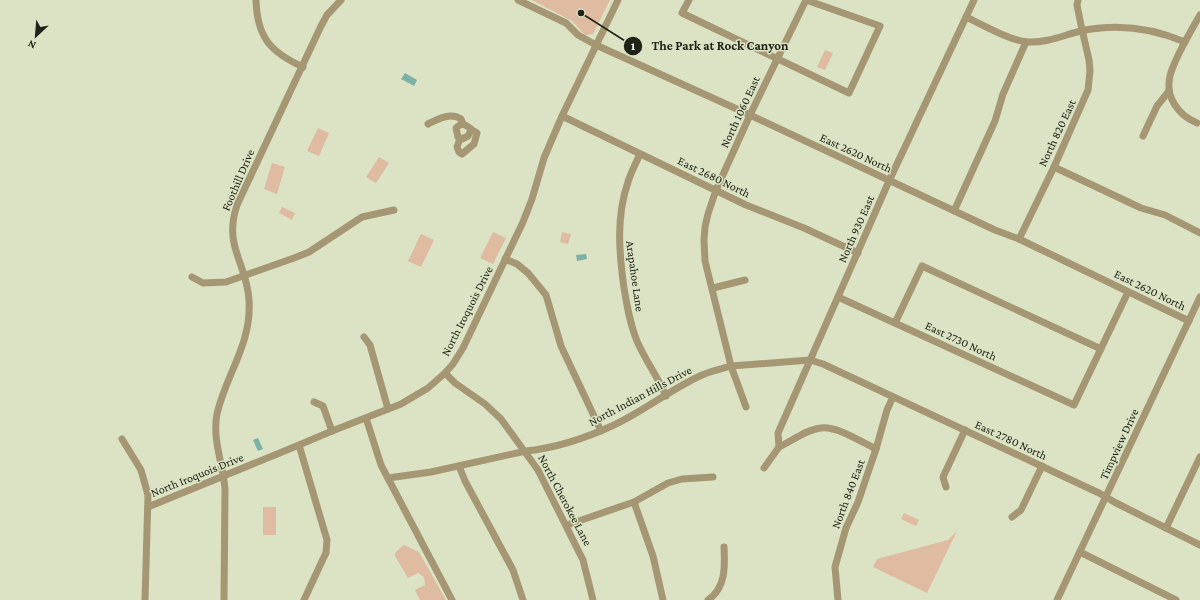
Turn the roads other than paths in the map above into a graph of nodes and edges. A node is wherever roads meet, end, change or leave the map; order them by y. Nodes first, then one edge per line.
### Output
1 (256, 0) edge
2 (341, 0) edge
3 (518, 0) edge
4 (618, 0) edge
5 (689, 0) edge
6 (806, 0) edge
7 (974, 0) edge
8 (1078, 0) edge
9 (1200, 15) edge
10 (966, 17) junction
11 (1082, 30) junction
12 (1026, 42) junction
13 (1185, 42) junction
14 (596, 45) junction
15 (777, 59) junction
16 (302, 67) junction
17 (1169, 92) junction
18 (750, 115) junction
19 (562, 116) junction
20 (1197, 123) dead end
21 (428, 124) dead end
22 (463, 124) junction
23 (471, 130) junction
24 (1143, 136) dead end
25 (460, 138) junction
26 (640, 154) junction
27 (1054, 167) junction
28 (889, 181) junction
29 (716, 190) junction
30 (394, 210) dead end
31 (954, 211) junction
32 (1200, 233) edge
33 (1019, 239) junction
34 (858, 253) junction
35 (506, 259) junction
36 (244, 276) junction
37 (192, 277) dead end
38 (745, 280) dead end
39 (713, 288) junction
40 (1128, 292) junction
41 (838, 297) junction
42 (1200, 297) edge
43 (1188, 321) junction
44 (895, 323) junction
45 (364, 337) dead end
46 (1101, 349) junction
47 (810, 360) junction
48 (731, 366) junction
49 (445, 373) junction
50 (666, 396) junction
51 (893, 397) junction
52 (314, 402) dead end
53 (746, 407) dead end
54 (388, 409) junction
55 (366, 418) junction
56 (332, 430) junction
57 (965, 430) junction
58 (601, 431) junction
59 (122, 439) dead end
60 (299, 445) junction
61 (779, 448) junction
62 (876, 449) junction
63 (526, 451) junction
64 (1200, 457) edge
65 (459, 466) junction
66 (1042, 466) junction
67 (764, 468) dead end
68 (224, 476) junction
69 (713, 477) dead end
70 (388, 478) junction
71 (946, 486) dead end
72 (1106, 496) junction
73 (634, 502) junction
74 (148, 507) junction
75 (1012, 517) dead end
76 (567, 525) junction
77 (1166, 528) junction
78 (1200, 545) edge
79 (724, 547) dead end
80 (1080, 552) junction
81 (144, 600) edge
82 (224, 600) edge
83 (304, 600) edge
84 (452, 600) edge
85 (523, 600) edge
86 (593, 600) edge
87 (663, 600) edge
88 (708, 600) edge
89 (838, 600) edge
90 (1057, 600) edge
91 (1176, 600) edge

1 - 16 street
2 - 16 street, Foothill Drive
3 - 14 street, East 2620 North
4 - 14 street, North Iroquois Drive
5 - 15 street
6 - 15 street, North 1060 East
6 - 15 street
7 - 10 street, North 930 East
8 - 11 street, North 820 East
9 - 13 street
10 - 12 street
10 - 28 street, North 930 East
11 - 12 street
11 - 13 street
11 - 27 street, North 820 East
12 - 31 street
13 - 17 street
14 - 18 street, East 2620 North
14 - 19 street, North Iroquois Drive
15 - 18 street, North 1060 East
16 - 36 street, Foothill Drive
17 - 20 street
17 - 24 street
18 - 28 street, East 2620 North
18 - 29 street, North 1060 East
19 - 26 street, East 2680 North
19 - 35 street, North Iroquois Drive
21 - 22 street
22 - 23 street
22 - 25 street
23 - 25 street
23 - 25 street
26 - 29 street, East 2680 North
26 - 50 street, Arapahoe Lane
27 - 32 street
27 - 33 street, North 820 East
28 - 31 street, East 2620 North
28 - 34 street, North 930 East
29 - 34 street, East 2680 North
29 - 39 street, North 1060 East
30 - 36 street
31 - 33 street, East 2620 North
33 - 40 street, East 2620 North
34 - 41 street, North 930 East
35 - 49 street, North Iroquois Drive
35 - 58 street
36 - 37 street
36 - 68 street, Foothill Drive
38 - 39 street
39 - 48 street, North 1060 East
40 - 43 street, East 2620 North
40 - 46 street
41 - 44 street, East 2730 North
41 - 47 street, North 930 East
42 - 43 street, Timpview Drive
43 - 72 street, Timpview Drive
44 - 46 street, East 2730 North
44 - 46 street
45 - 54 street
47 - 48 street, North Indian Hills Drive
47 - 51 street, East 2780 North
47 - 61 street, North 930 East
48 - 50 street, North Indian Hills Drive
48 - 53 street, North 1060 East
49 - 54 street, North Iroquois Drive
49 - 63 street, North Cherokee Lane
50 - 58 street, North Indian Hills Drive
51 - 57 street, East 2780 North
51 - 62 street, North 840 East
52 - 56 street
54 - 55 street, North Iroquois Drive
55 - 56 street, North Iroquois Drive
55 - 70 street
56 - 60 street, North Iroquois Drive
57 - 66 street, East 2780 North
57 - 71 street
58 - 63 street, North Indian Hills Drive
59 - 74 street
60 - 68 street, North Iroquois Drive
60 - 83 street
61 - 62 street
61 - 67 street
62 - 89 street, North 840 East
63 - 65 street, North Indian Hills Drive
63 - 76 street, North Cherokee Lane
64 - 77 street
65 - 70 street, North Indian Hills Drive
65 - 85 street
66 - 72 street, East 2780 North
66 - 75 street
68 - 74 street, North Iroquois Drive
68 - 82 street, Foothill Drive
69 - 73 street
70 - 84 street
72 - 77 street, East 2780 North
72 - 80 street, Timpview Drive
73 - 76 street
73 - 87 street
74 - 81 street
76 - 86 street, North Cherokee Lane
77 - 78 street, East 2780 North
79 - 88 street
80 - 90 street, Timpview Drive
80 - 91 street

